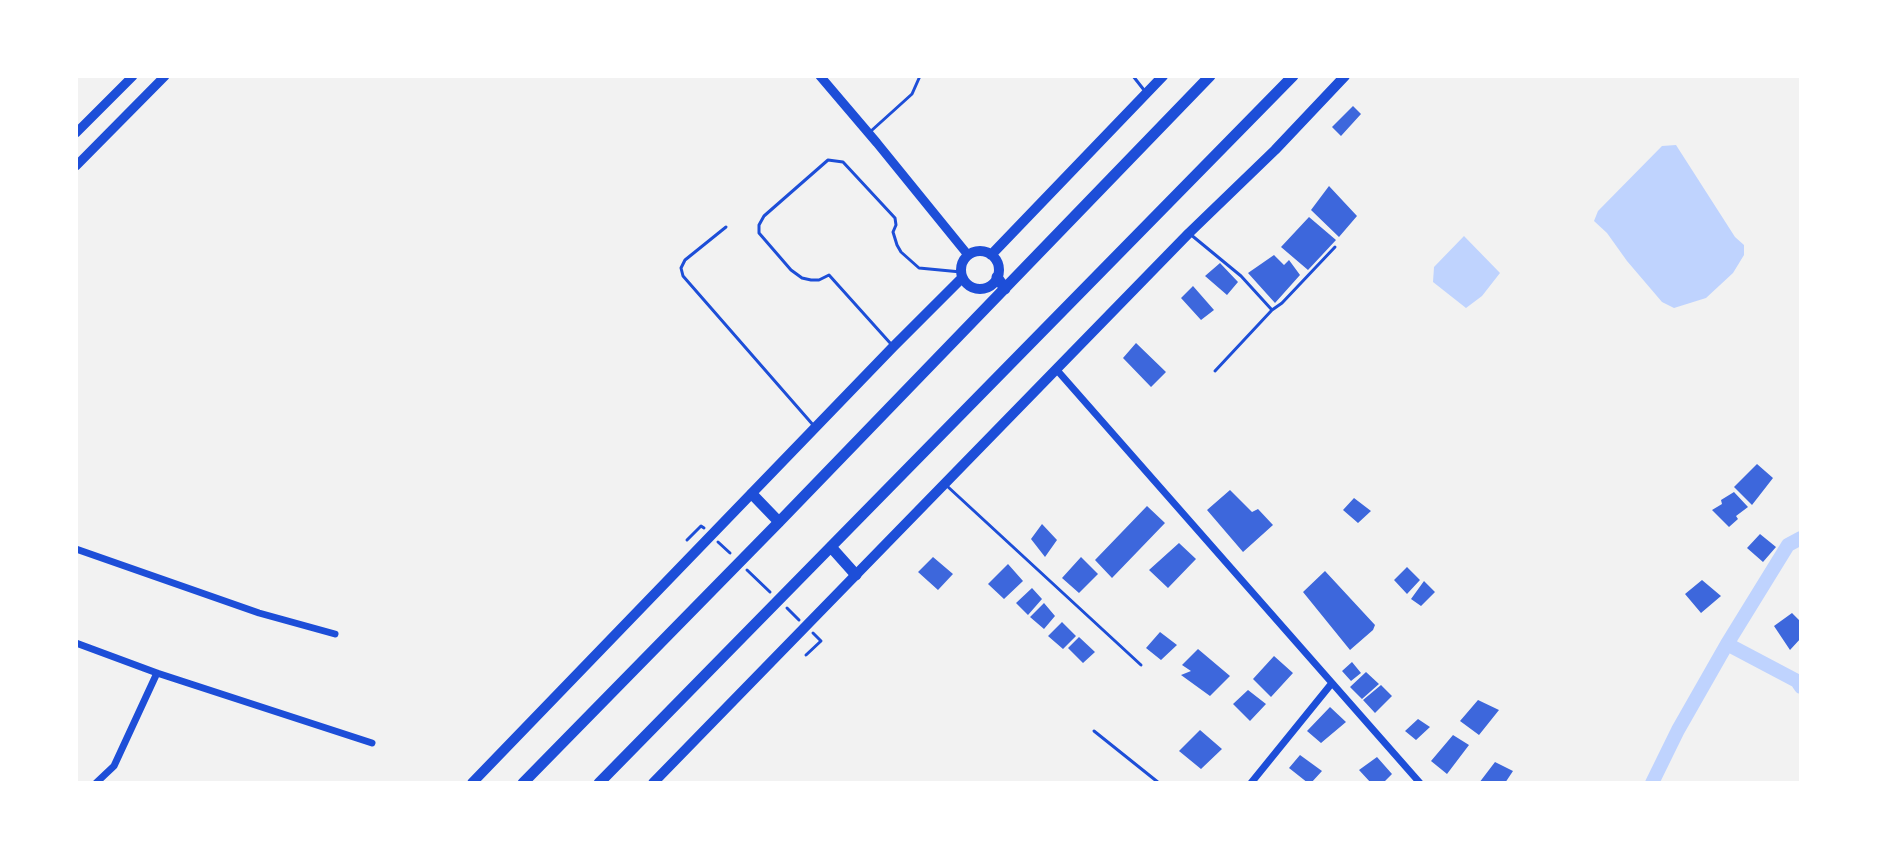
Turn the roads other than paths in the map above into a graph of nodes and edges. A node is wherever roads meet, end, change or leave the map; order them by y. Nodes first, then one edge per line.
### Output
1 (133, 76) edge
2 (165, 76) edge
3 (820, 76) edge
4 (920, 76) edge
5 (1133, 76) edge
6 (1163, 76) edge
7 (1210, 76) edge
8 (1293, 76) edge
9 (1345, 76) edge
10 (1146, 93) junction
11 (76, 133) edge
12 (869, 133) junction
13 (76, 166) edge
14 (726, 227) dead end
15 (1189, 233) junction
16 (1335, 247) dead end
17 (968, 255) junction
18 (991, 255) junction
19 (962, 275) junction
20 (997, 277) junction
21 (1005, 289) junction
22 (1272, 310) junction
23 (893, 347) junction
24 (1056, 369) junction
25 (1215, 371) dead end
26 (815, 428) junction
27 (945, 484) junction
28 (752, 494) junction
29 (779, 522) junction
30 (831, 547) junction
31 (76, 549) edge
32 (856, 575) junction
33 (335, 634) dead end
34 (76, 643) edge
35 (1141, 665) dead end
36 (157, 673) junction
37 (1332, 683) junction
38 (1094, 731) dead end
39 (372, 743) dead end
40 (96, 783) edge
41 (472, 783) edge
42 (523, 783) edge
43 (599, 783) edge
44 (653, 783) edge
45 (1159, 783) edge
46 (1251, 783) edge
47 (1420, 783) edge

1 - 11 street
2 - 13 street
3 - 12 street
4 - 12 lane
5 - 10 lane
6 - 10 main road
7 - 21 highway
8 - 30 highway
9 - 15 main road
10 - 18 main road
12 - 17 street
14 - 26 lane
15 - 22 lane
15 - 24 main road
16 - 22 lane
17 - 18 main road
17 - 19 main road
18 - 20 main road
19 - 20 main road
19 - 23 main road
19 - 23 lane
20 - 21 highway
21 - 29 highway
22 - 25 lane
23 - 26 main road
24 - 27 main road
24 - 37 street
26 - 28 main road
27 - 32 main road
27 - 35 lane
28 - 29 highway
28 - 41 main road
29 - 42 highway
30 - 32 highway
30 - 43 highway
31 - 33 street
32 - 44 main road
34 - 36 street
36 - 39 street
36 - 40 street
37 - 46 street
37 - 47 street
38 - 45 lane

